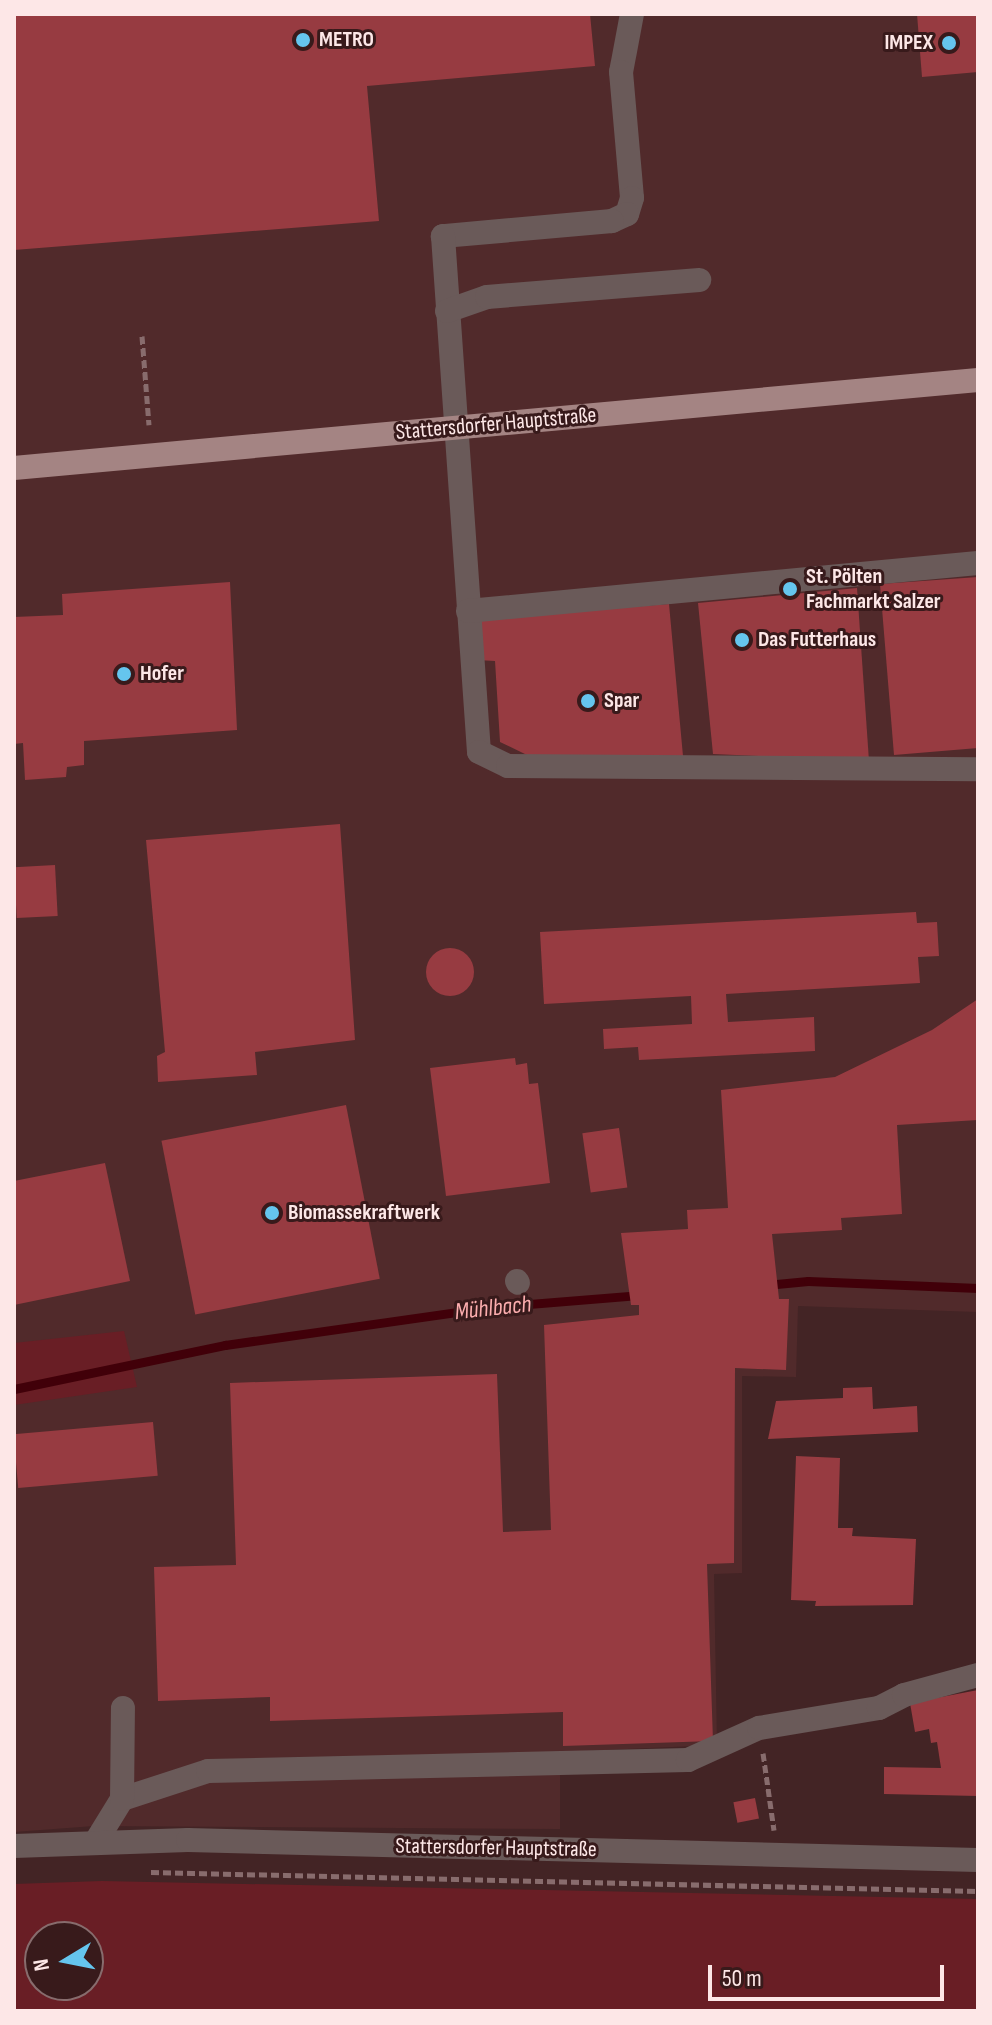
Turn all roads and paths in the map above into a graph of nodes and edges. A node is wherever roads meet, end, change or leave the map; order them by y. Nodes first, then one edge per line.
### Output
1 (632, 14) edge
2 (699, 280) dead end
3 (447, 311) junction
4 (142, 336) dead end
5 (978, 380) edge
6 (149, 425) dead end
7 (455, 428) junction
8 (14, 468) edge
9 (978, 563) edge
10 (468, 611) junction
11 (978, 769) edge
12 (978, 1675) edge
13 (123, 1708) dead end
14 (759, 1728) junction
15 (122, 1799) junction
16 (95, 1843) junction
17 (14, 1846) edge
18 (777, 1855) junction
19 (978, 1860) edge
20 (135, 1871) dead end
21 (978, 1891) edge

1 - 3 street
2 - 3 street
3 - 7 street
4 - 6 path
5 - 7 main road, Stattersdorfer Hauptstraße
7 - 8 main road, Stattersdorfer Hauptstraße
7 - 10 street
9 - 10 street
10 - 11 street
12 - 14 street
13 - 15 street
14 - 15 street
14 - 18 path
15 - 16 street
16 - 17 street, Stattersdorfer Hauptstraße
16 - 18 street, Stattersdorfer Hauptstraße
18 - 19 street, Stattersdorfer Hauptstraße
20 - 21 path

